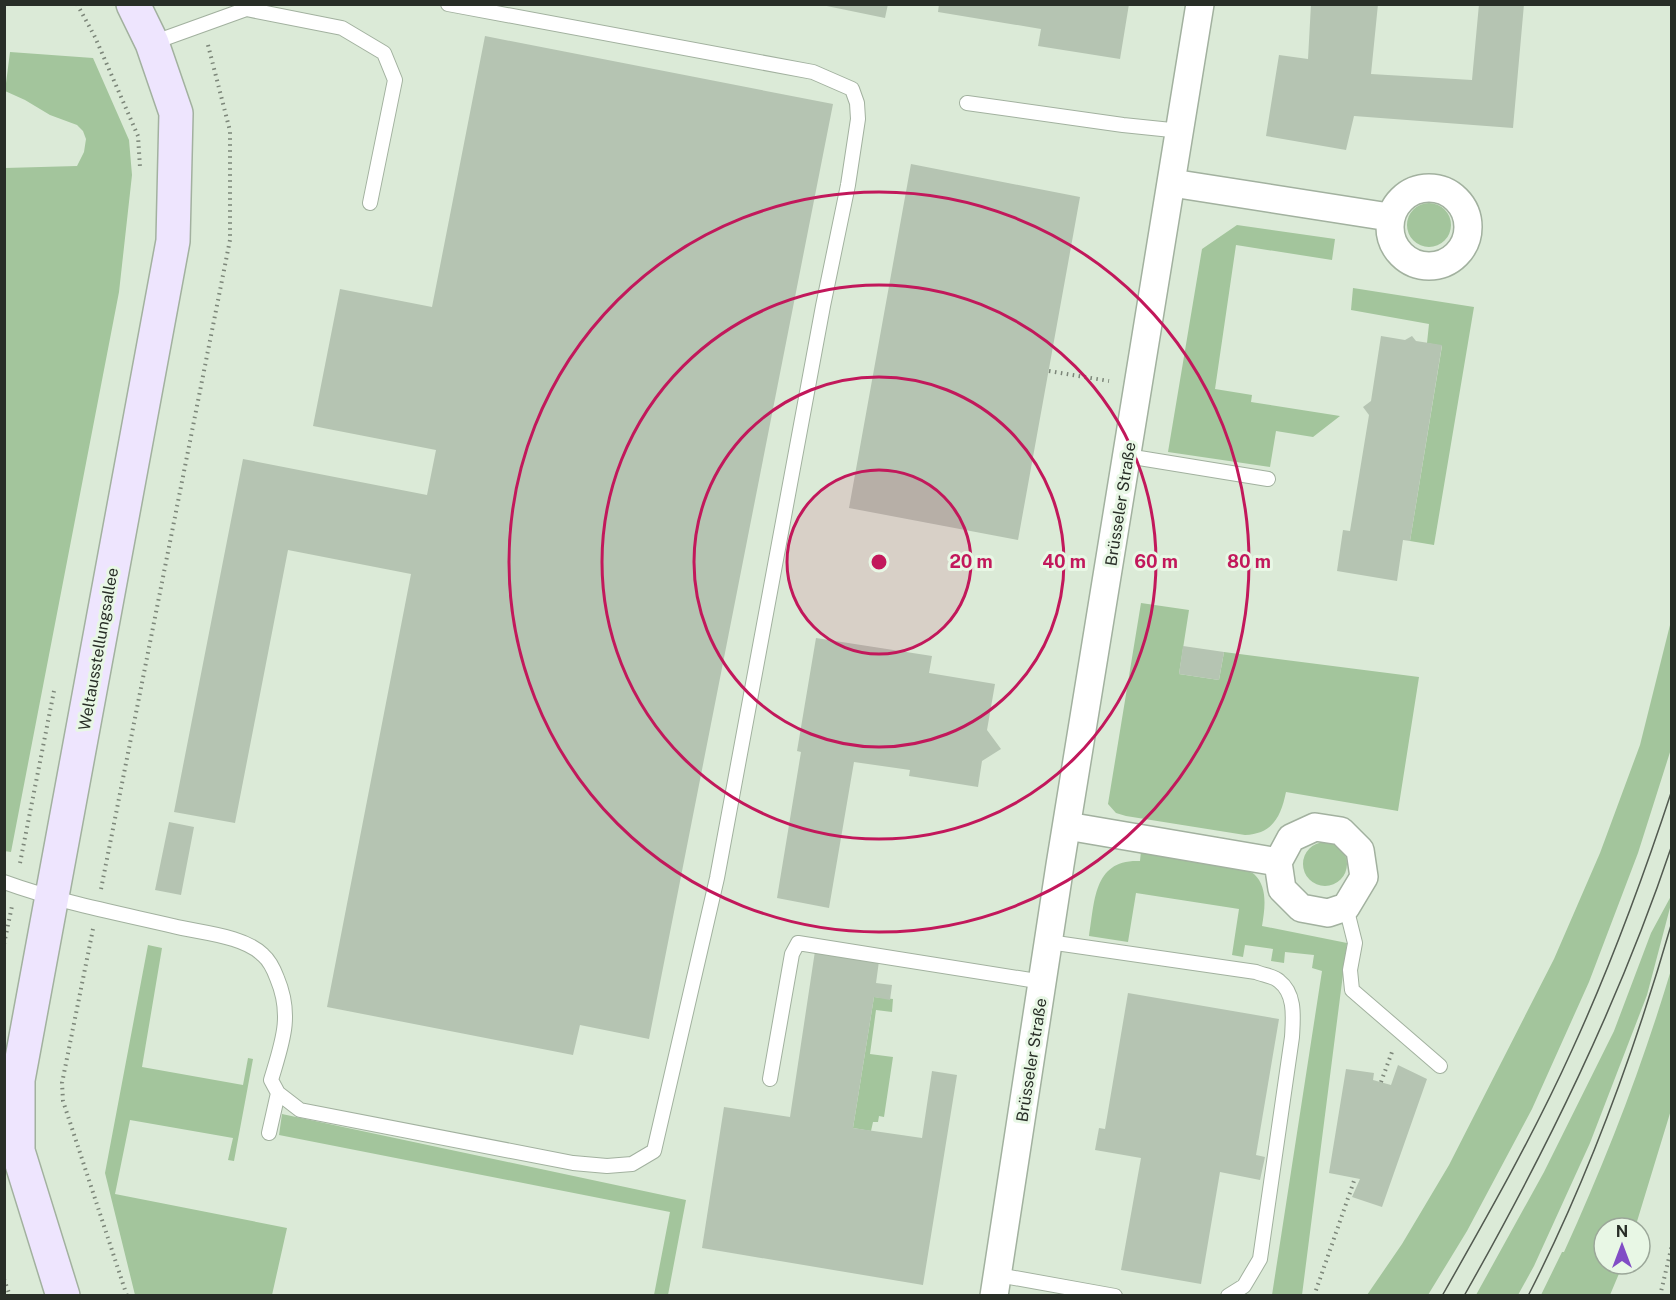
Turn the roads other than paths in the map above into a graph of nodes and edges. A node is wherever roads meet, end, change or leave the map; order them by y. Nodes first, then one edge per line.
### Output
1 (133, 4) edge
2 (260, 4) edge
3 (448, 4) edge
4 (1200, 4) edge
5 (247, 7) edge
6 (153, 43) junction
7 (967, 103) dead end
8 (1181, 131) junction
9 (1172, 183) junction
10 (370, 203) dead end
11 (1389, 217) dead end
12 (1127, 456) junction
13 (1268, 479) dead end
14 (1067, 826) junction
15 (1278, 862) junction
16 (10, 884) edge
17 (52, 897) junction
18 (1346, 907) junction
19 (1049, 942) junction
20 (1042, 982) junction
21 (1440, 1066) dead end
22 (770, 1079) dead end
23 (278, 1093) junction
24 (269, 1133) dead end
25 (11, 1152) edge
26 (996, 1285) edge
27 (63, 1296) edge
28 (1115, 1296) edge
29 (1228, 1296) edge

1 - 6 main road, Weltausstellungsallee
2 - 5 lane
3 - 23 lane
4 - 8 street, Brüsseler Straße
5 - 6 lane
5 - 10 lane
6 - 17 main road, Weltausstellungsallee
7 - 8 lane
8 - 9 street, Brüsseler Straße
9 - 11 street
9 - 12 street, Brüsseler Straße
12 - 13 lane
12 - 14 street, Brüsseler Straße
14 - 15 street
14 - 19 street, Brüsseler Straße
15 - 18 street
15 - 18 street
16 - 17 lane
17 - 23 lane
17 - 25 main road, Weltausstellungsallee
18 - 21 lane
19 - 20 street, Brüsseler Straße
19 - 29 lane
20 - 22 lane
20 - 26 street, Brüsseler Straße
23 - 24 lane
25 - 27 main road, Weltausstellungsallee
26 - 28 lane

